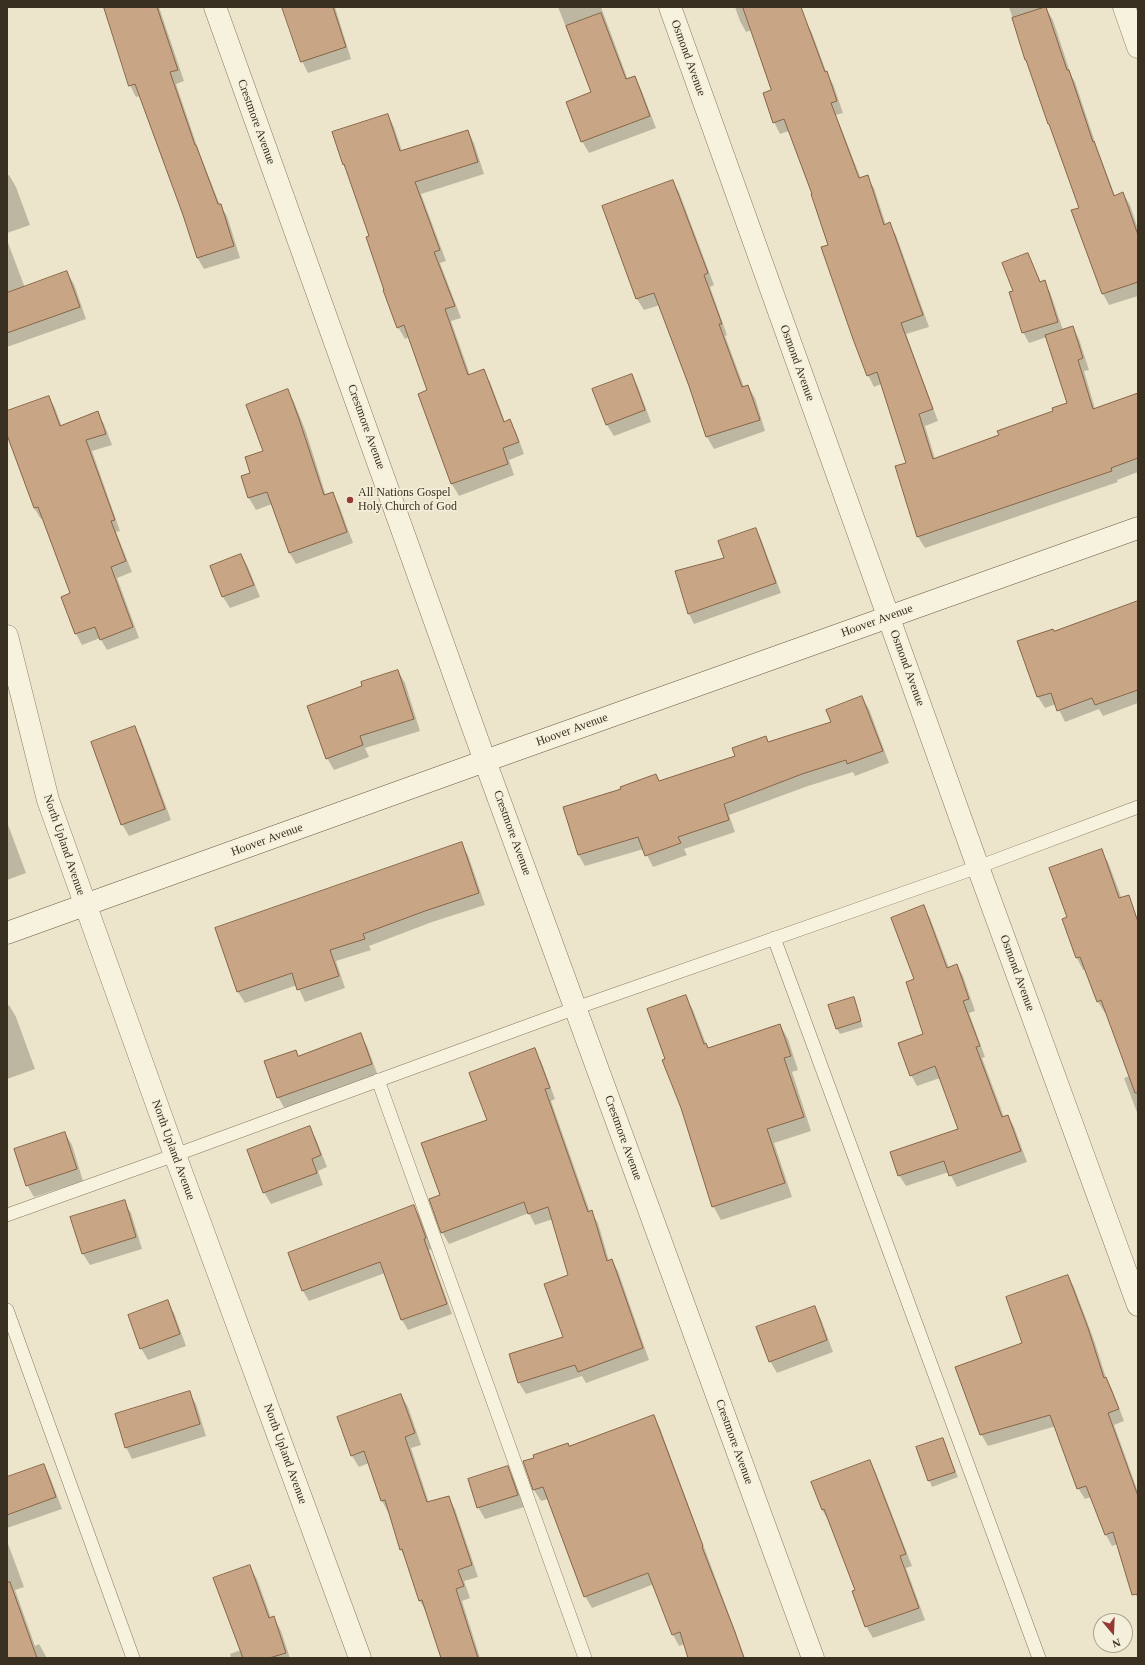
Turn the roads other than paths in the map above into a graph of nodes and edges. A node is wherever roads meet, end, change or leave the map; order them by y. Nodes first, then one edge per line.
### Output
1 (215, 7) edge
2 (670, 7) edge
3 (1124, 7) edge
4 (1138, 47) edge
5 (1138, 528) edge
6 (888, 617) junction
7 (7, 636) edge
8 (485, 761) junction
9 (1138, 807) edge
10 (978, 867) junction
11 (84, 906) junction
12 (7, 933) edge
13 (774, 938) junction
14 (576, 1008) junction
15 (378, 1080) junction
16 (175, 1155) junction
17 (7, 1215) edge
18 (1138, 1305) edge
19 (7, 1310) edge
20 (134, 1658) edge
21 (360, 1658) edge
22 (586, 1658) edge
23 (813, 1658) edge
24 (1039, 1658) edge

1 - 8 street, Crestmore Avenue
2 - 6 street, Osmond Avenue
3 - 4 street
5 - 6 street, Hoover Avenue
6 - 8 street, Hoover Avenue
6 - 10 street, Osmond Avenue
7 - 11 street, North Upland Avenue
8 - 11 street, Hoover Avenue
8 - 14 street, Crestmore Avenue
9 - 10 lane
10 - 13 lane
10 - 18 street, Osmond Avenue
11 - 12 street, Hoover Avenue
11 - 16 street, North Upland Avenue
13 - 14 lane
13 - 24 lane
14 - 15 lane
14 - 23 street, Crestmore Avenue
15 - 16 lane
15 - 22 lane
16 - 17 lane
16 - 21 street, North Upland Avenue
19 - 20 lane

